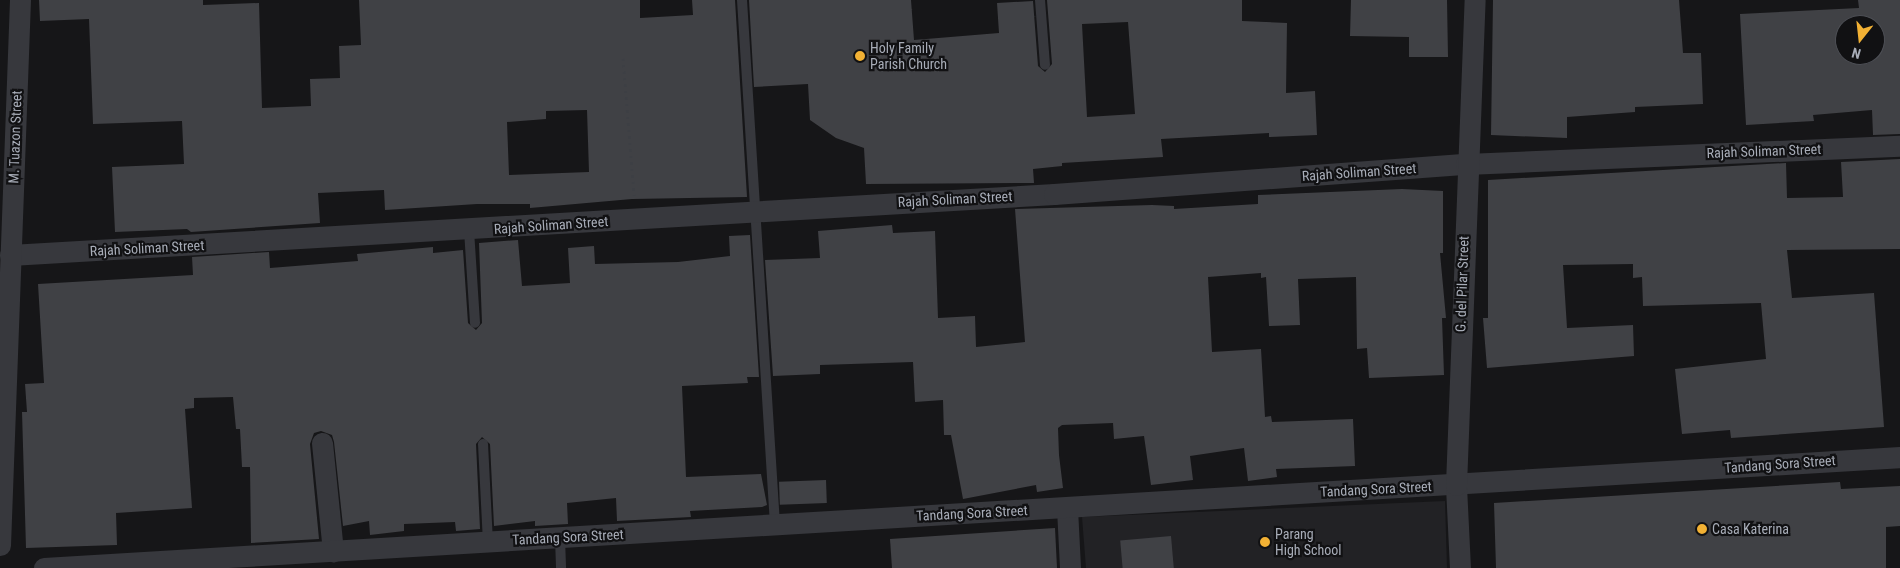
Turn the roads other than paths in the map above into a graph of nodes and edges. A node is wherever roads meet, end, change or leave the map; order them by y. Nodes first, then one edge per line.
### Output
1 (20, 0) edge
2 (742, 0) edge
3 (1040, 0) edge
4 (1476, 0) edge
5 (1045, 65) dead end
6 (1900, 146) edge
7 (1466, 164) junction
8 (758, 210) junction
9 (469, 230) junction
10 (10, 255) junction
11 (475, 323) dead end
12 (322, 443) dead end
13 (482, 444) dead end
14 (1900, 457) edge
15 (1456, 485) junction
16 (1066, 508) junction
17 (775, 525) junction
18 (560, 538) junction
19 (488, 542) junction
20 (0, 545) edge
21 (333, 551) junction
22 (266, 562) edge
23 (185, 564) edge
24 (44, 568) edge
25 (562, 568) edge
26 (1070, 568) edge
27 (1460, 568) edge

1 - 10 street, M. Tuazon Street
2 - 8 lane
3 - 5 lane
4 - 7 street, G. del Pilar Street
6 - 7 street, Rajah Soliman Street
7 - 8 street, Rajah Soliman Street
7 - 15 street, G. del Pilar Street
8 - 9 street, Rajah Soliman Street
8 - 17 lane
9 - 10 street, Rajah Soliman Street
9 - 11 lane
10 - 20 street, M. Tuazon Street
12 - 21 street
13 - 19 lane
14 - 15 street, Tandang Sora Street
15 - 16 street, Tandang Sora Street
15 - 27 street, G. del Pilar Street
16 - 17 street, Tandang Sora Street
16 - 26 street
17 - 18 street, Tandang Sora Street
18 - 19 street, Tandang Sora Street
18 - 25 lane
19 - 21 street, Tandang Sora Street
21 - 22 street, Tandang Sora Street
22 - 23 street, Tandang Sora Street
23 - 24 street, Tandang Sora Street

